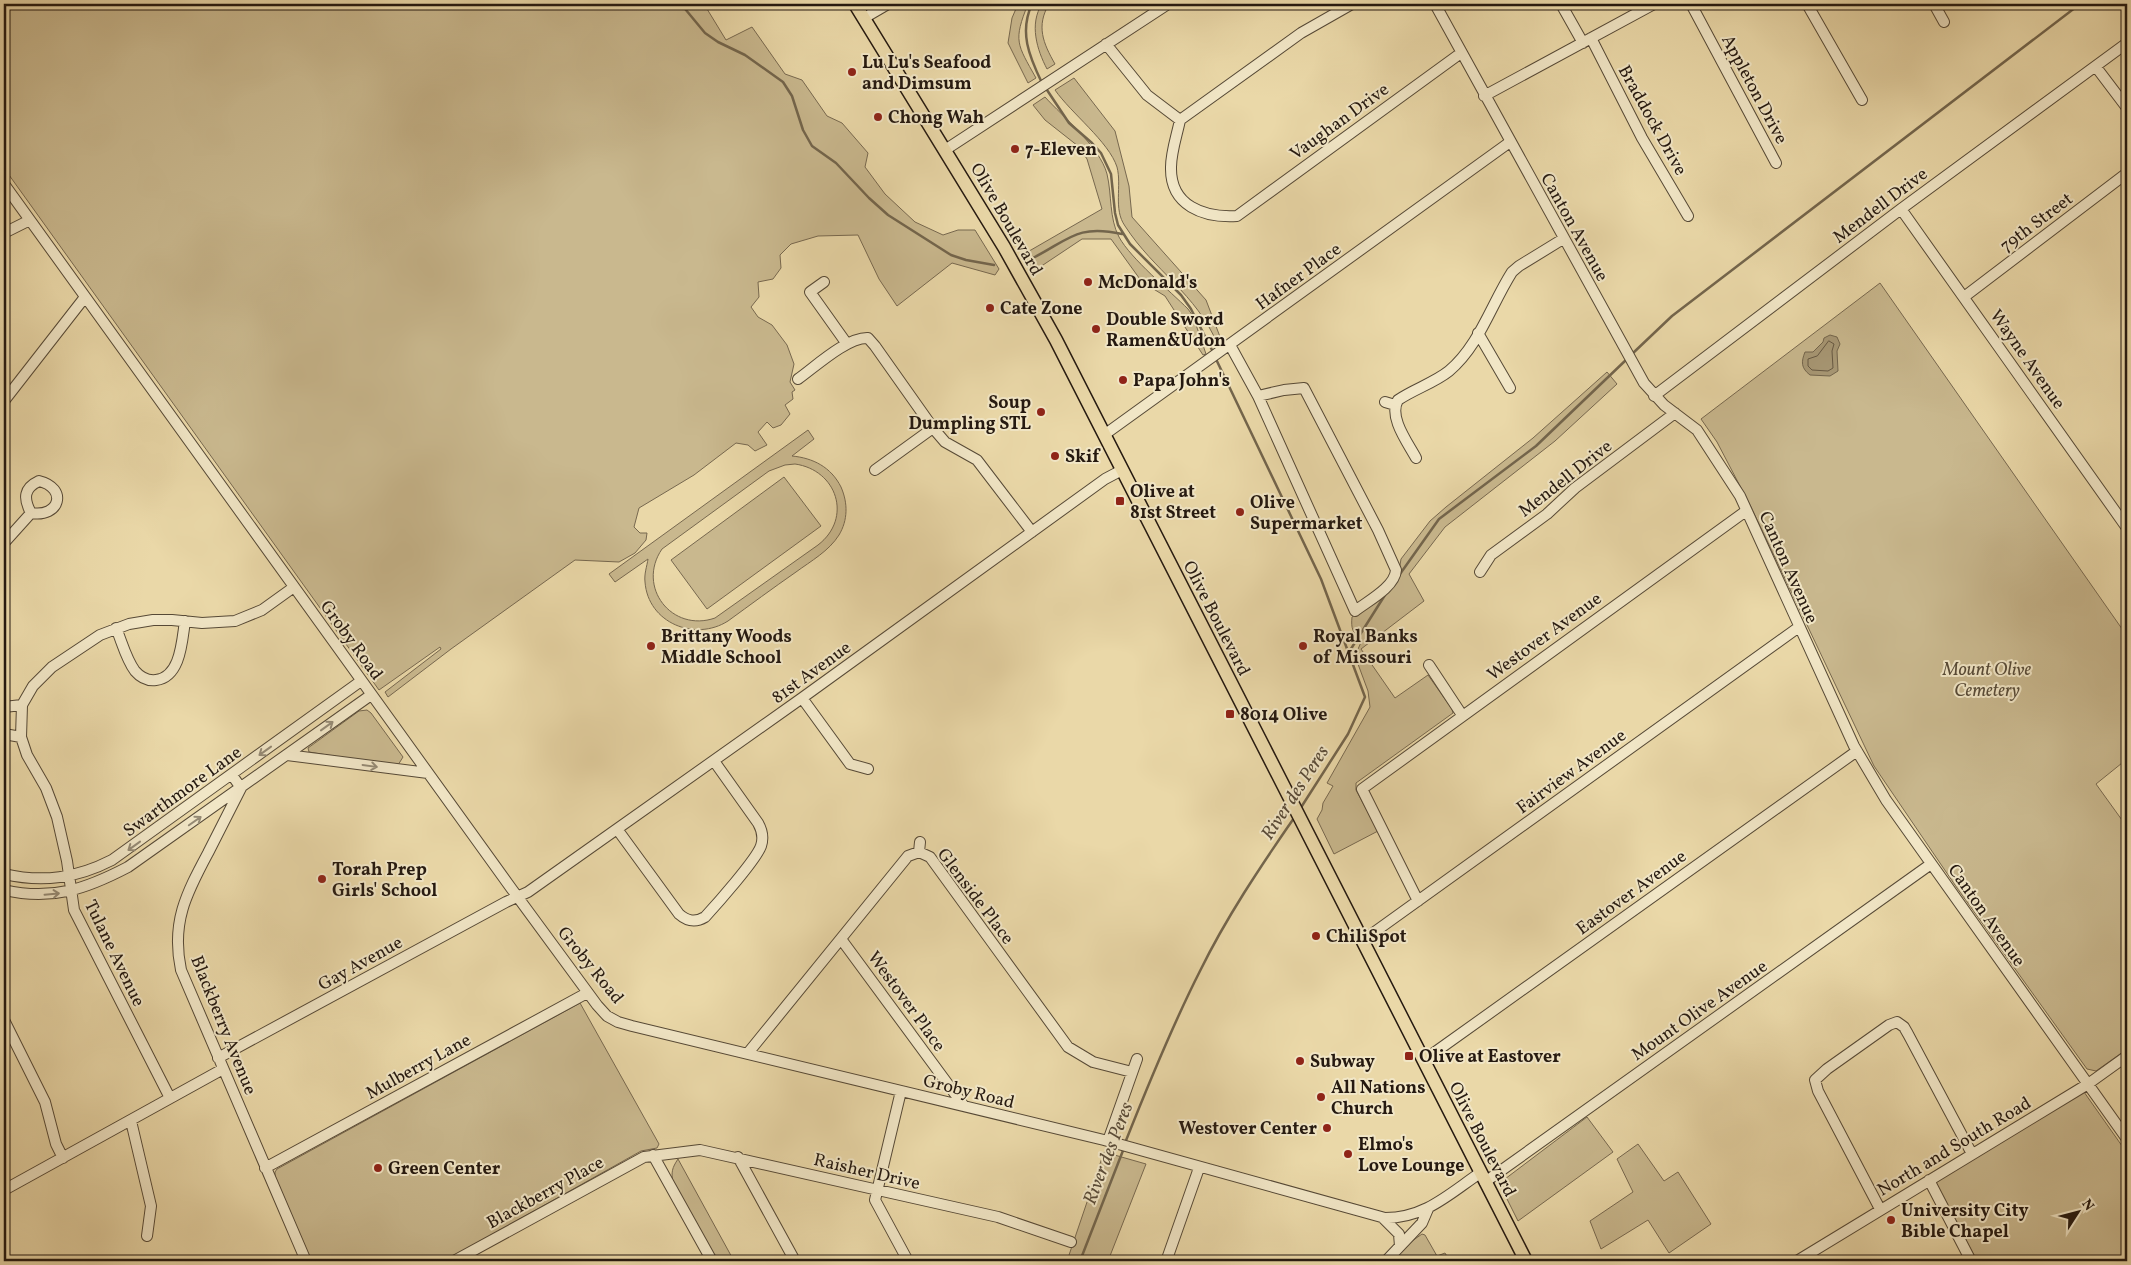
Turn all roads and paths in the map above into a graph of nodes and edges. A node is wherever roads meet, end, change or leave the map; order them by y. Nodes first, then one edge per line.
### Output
1 (855, 4) edge
2 (888, 4) edge
3 (1168, 4) edge
4 (1352, 4) edge
5 (1435, 4) edge
6 (1561, 4) edge
7 (1654, 4) edge
8 (1691, 4) edge
9 (1807, 4) edge
10 (1934, 4) edge
11 (864, 18) junction
12 (1944, 22) dead end
13 (1587, 41) junction
14 (2127, 43) edge
15 (1106, 44) junction
16 (1461, 53) junction
17 (2096, 67) junction
18 (1484, 96) junction
19 (1862, 100) dead end
20 (2127, 108) edge
21 (1180, 120) junction
22 (1510, 142) junction
23 (945, 150) junction
24 (1776, 163) dead end
25 (2127, 173) edge
26 (4, 184) edge
27 (1901, 209) junction
28 (1688, 216) dead end
29 (30, 220) junction
30 (4, 233) edge
31 (1563, 239) junction
32 (824, 282) dead end
33 (85, 297) junction
34 (1964, 297) junction
35 (1478, 333) junction
36 (847, 344) junction
37 (1227, 347) junction
38 (798, 379) dead end
39 (1510, 388) dead end
40 (1258, 396) junction
41 (1654, 396) junction
42 (4, 401) edge
43 (1675, 413) junction
44 (933, 428) junction
45 (1104, 435) junction
46 (1416, 458) dead end
47 (875, 470) dead end
48 (1122, 470) junction
49 (1746, 511) junction
50 (31, 513) dead end
51 (2127, 528) edge
52 (1032, 532) junction
53 (4, 543) edge
54 (1480, 572) dead end
55 (294, 587) junction
56 (185, 621) junction
57 (1799, 627) junction
58 (116, 628) junction
59 (1429, 665) dead end
60 (361, 681) junction
61 (371, 695) junction
62 (802, 698) junction
63 (22, 705) junction
64 (4, 707) edge
65 (1462, 715) junction
66 (4, 734) edge
67 (21, 737) junction
68 (1857, 751) junction
69 (287, 755) junction
70 (714, 761) junction
71 (868, 769) dead end
72 (428, 773) junction
73 (232, 775) junction
74 (242, 788) junction
75 (617, 829) junction
76 (1931, 864) junction
77 (4, 874) edge
78 (69, 877) junction
79 (4, 890) edge
80 (70, 892) junction
81 (517, 897) junction
82 (1418, 901) junction
83 (841, 939) junction
84 (1362, 941) junction
85 (587, 993) junction
86 (4, 1020) edge
87 (748, 1053) junction
88 (2127, 1056) edge
89 (218, 1058) junction
90 (1137, 1059) dead end
91 (1424, 1060) junction
92 (223, 1069) junction
93 (1132, 1072) junction
94 (2088, 1084) junction
95 (901, 1091) junction
96 (170, 1098) junction
97 (964, 1106) junction
98 (131, 1121) junction
99 (2127, 1139) edge
100 (1111, 1142) junction
101 (1972, 1154) junction
102 (653, 1155) junction
103 (738, 1157) junction
104 (63, 1158) junction
105 (265, 1168) junction
106 (1199, 1168) junction
107 (1483, 1178) junction
108 (1929, 1180) junction
109 (4, 1190) edge
110 (876, 1190) junction
111 (1428, 1209) junction
112 (1880, 1209) junction
113 (1383, 1218) junction
114 (147, 1236) dead end
115 (1071, 1242) dead end
116 (1400, 1246) junction
117 (306, 1261) edge
118 (454, 1261) edge
119 (712, 1261) edge
120 (795, 1261) edge
121 (908, 1261) edge
122 (1169, 1261) edge
123 (1386, 1261) edge
124 (1526, 1261) edge
125 (1797, 1261) edge
126 (1972, 1261) edge

1 - 11 main road, Olive Boulevard
2 - 11 street
3 - 15 street
4 - 21 street
5 - 16 street, Canton Avenue
6 - 13 street, Braddock Drive
7 - 13 street
8 - 24 street, Appleton Drive
9 - 19 street
10 - 12 street
11 - 23 main road, Olive Boulevard
13 - 18 street
13 - 28 street, Braddock Drive
14 - 17 street, Mendell Drive
15 - 21 street
15 - 23 street
16 - 18 street, Canton Avenue
16 - 21 street, Vaughan Drive
17 - 20 street
17 - 27 street, Mendell Drive
18 - 22 street, Canton Avenue
22 - 31 street, Canton Avenue
22 - 37 street, Hafner Place
23 - 45 main road, Olive Boulevard
25 - 34 street, 79th Street
26 - 29 street, Groby Road
27 - 34 street, Wayne Avenue
27 - 41 street, Mendell Drive
29 - 30 street
29 - 33 street, Groby Road
31 - 35 street
31 - 41 street, Canton Avenue
32 - 36 street
33 - 42 street
33 - 55 street, Groby Road
34 - 51 street, Wayne Avenue
35 - 39 street
35 - 46 street
36 - 38 street
36 - 44 street
37 - 40 street
37 - 45 street, Hafner Place
40 - 40 street
41 - 43 street, Canton Avenue
43 - 49 street, Canton Avenue
43 - 54 street, Mendell Drive
44 - 47 street
44 - 52 street
45 - 48 main road, Olive Boulevard
48 - 52 street, 81st Avenue
48 - 84 main road, Olive Boulevard
49 - 57 street, Canton Avenue
49 - 65 street, Westover Avenue
50 - 53 street
52 - 62 street, 81st Avenue
55 - 56 street
55 - 60 street, Groby Road
56 - 58 street
56 - 58 street
57 - 68 street, Canton Avenue
57 - 82 street, Fairview Avenue
58 - 63 street
59 - 65 street
60 - 61 street, Groby Road
60 -> 73 street, Swarthmore Lane
69 -> 61 street, Swarthmore Lane
61 - 72 street, Groby Road
62 - 70 street, 81st Avenue
62 - 71 street
63 - 64 street
63 - 67 street, Tulane Avenue
65 - 82 street, Westover Avenue
66 - 67 street
67 - 78 street, Tulane Avenue
68 - 76 street, Canton Avenue
68 - 91 street, Eastover Avenue
69 -> 72 street
69 - 74 street, Swarthmore Lane
70 - 75 street, 81st Avenue
70 - 75 street
72 - 81 street, Groby Road
73 - 74 street
73 -> 78 street, Swarthmore Lane
80 -> 74 street, Swarthmore Lane
74 - 89 street, Blackberry Avenue
75 - 81 street, 81st Avenue
76 - 94 street, Canton Avenue
76 - 107 street, Mount Olive Avenue
77 - 78 street, Swarthmore Lane
78 - 80 street, Tulane Avenue
79 -> 80 street, Swarthmore Lane
80 - 96 street, Tulane Avenue
81 - 85 street, Groby Road
81 - 89 street, Gay Avenue
82 - 84 street, Fairview Avenue
83 - 87 street, Glenside Place
83 - 93 street, Glenside Place
83 - 97 street, Westover Place
84 - 91 main road, Olive Boulevard
85 - 87 street, Groby Road
85 - 105 street, Mulberry Lane
86 - 104 street
87 - 95 street, Groby Road
88 - 94 street, North and South Road
89 - 92 street, Blackberry Avenue
90 - 93 street
91 - 107 main road, Olive Boulevard
92 - 96 street
92 - 105 street, Blackberry Avenue
93 - 100 street
94 - 99 street, Canton Avenue
94 - 101 street, North and South Road
95 - 97 street, Groby Road
95 - 110 street
96 - 98 street
97 - 100 street, Groby Road
98 - 104 street
98 - 114 street
100 - 106 street, Groby Road
101 - 108 street, North and South Road
101 - 112 street
102 - 103 street, Raisher Drive
102 - 118 street, Blackberry Place
102 - 119 street
103 - 110 street, Raisher Drive
103 - 120 street
104 - 109 street
105 - 117 street, Blackberry Avenue
106 - 113 street, Groby Road
106 - 122 street
107 - 111 street, Mount Olive Avenue
107 - 124 main road, Olive Boulevard
108 - 112 street, North and South Road
108 - 126 street
110 - 115 street, Raisher Drive
110 - 121 street
111 - 113 street, Groby Road
111 - 116 street, Mount Olive Avenue
112 - 125 street, North and South Road
113 - 116 street
116 - 123 street, Mount Olive Avenue

